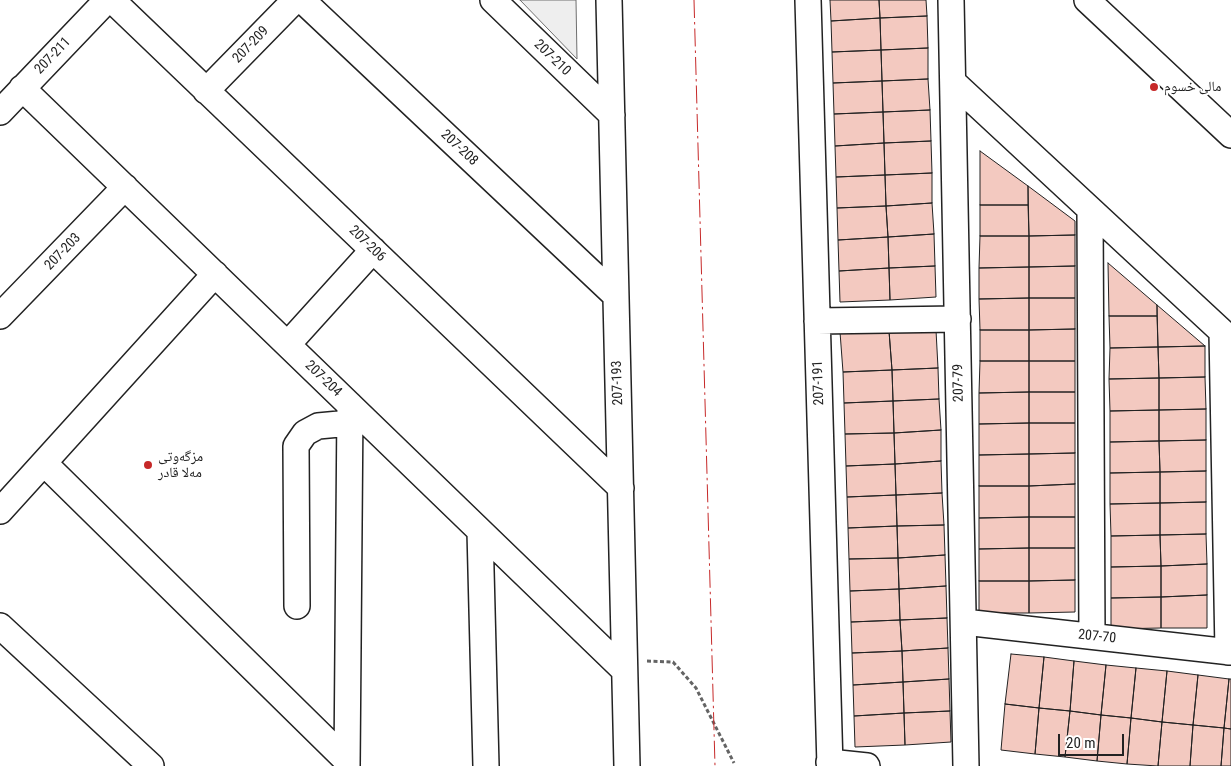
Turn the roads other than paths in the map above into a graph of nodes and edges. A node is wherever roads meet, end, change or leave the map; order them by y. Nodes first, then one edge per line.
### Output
1 (106, 0) edge
2 (112, 0) edge
3 (295, 0) edge
4 (302, 0) edge
5 (493, 0) edge
6 (609, 0) edge
7 (808, 0) edge
8 (951, 0) edge
9 (1087, 0) edge
10 (953, 82) junction
11 (22, 88) junction
12 (206, 90) junction
13 (0, 112) edge
14 (612, 115) junction
15 (1231, 135) edge
16 (125, 187) junction
17 (1090, 210) junction
18 (373, 250) junction
19 (215, 274) junction
20 (616, 295) junction
21 (0, 316) edge
22 (958, 319) junction
23 (817, 321) junction
24 (1227, 336) edge
25 (288, 344) junction
26 (350, 414) junction
27 (44, 463) junction
28 (621, 488) junction
29 (0, 511) edge
30 (480, 531) junction
31 (297, 606) dead end
32 (964, 622) junction
33 (0, 626) edge
34 (1092, 636) junction
35 (1230, 652) edge
36 (633, 665) junction
37 (347, 764) edge
38 (829, 764) edge
39 (152, 766) edge
40 (486, 766) edge
41 (627, 766) edge
42 (868, 766) edge
43 (966, 766) edge

1 - 11 street, 207-211
2 - 12 street, 207-206
3 - 12 street, 207-209
4 - 20 street, 207-208
5 - 14 street, 207-210
6 - 14 street, 207-193
7 - 23 street, 207-191
8 - 10 street, 207-79
9 - 15 street
10 - 17 street
10 - 22 street, 207-79
11 - 13 street, 207-211
11 - 16 street, 207-204
12 - 18 street, 207-206
14 - 20 street, 207-193
16 - 19 street, 207-204
16 - 21 street, 207-203
17 - 24 street
17 - 34 street
18 - 25 street
18 - 28 street, 207-206
19 - 25 street, 207-204
19 - 27 street
20 - 28 street, 207-193
22 - 23 street
22 - 32 street, 207-79
23 - 38 street, 207-191
24 - 35 street
25 - 26 street, 207-204
26 - 30 street, 207-204
26 - 31 street
26 - 37 street
27 - 29 street
27 - 37 street
28 - 36 street, 207-193
30 - 36 street, 207-204
30 - 40 street
32 - 34 street, 207-70
32 - 43 street, 207-79
33 - 39 street
34 - 35 street, 207-70
36 - 41 street, 207-193
38 - 42 street

